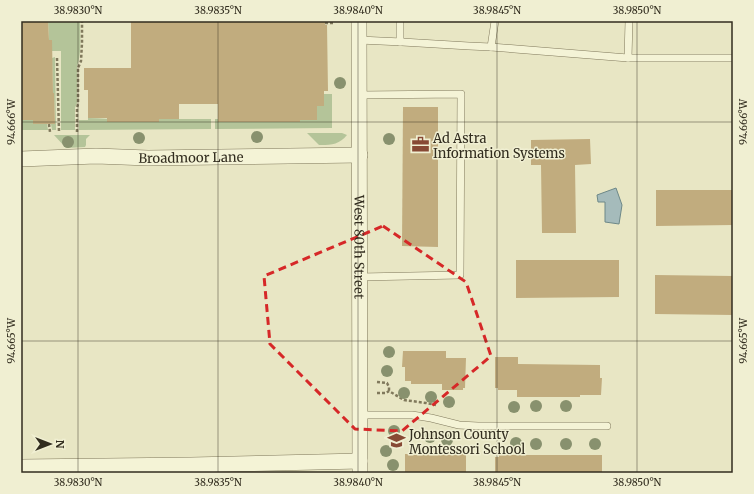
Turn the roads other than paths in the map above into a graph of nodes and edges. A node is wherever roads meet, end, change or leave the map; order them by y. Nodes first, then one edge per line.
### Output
1 (359, 21) edge
2 (400, 21) edge
3 (495, 21) edge
4 (629, 21) edge
5 (360, 40) junction
6 (400, 42) junction
7 (491, 47) junction
8 (628, 58) junction
9 (733, 58) edge
10 (360, 95) junction
11 (360, 155) junction
12 (21, 159) edge
13 (360, 277) junction
14 (360, 415) junction
15 (607, 426) dead end
16 (21, 467) edge
17 (360, 467) edge

1 - 5 street, West 80th Street
2 - 6 lane
3 - 7 lane
4 - 8 lane
5 - 6 lane
5 - 10 street, West 80th Street
6 - 7 lane
7 - 8 lane
8 - 9 lane
10 - 11 street, West 80th Street
10 - 13 lane
11 - 12 street, Broadmoor Lane
11 - 13 street, West 80th Street
13 - 14 street, West 80th Street
14 - 15 lane
14 - 17 street, West 80th Street
16 - 17 street

